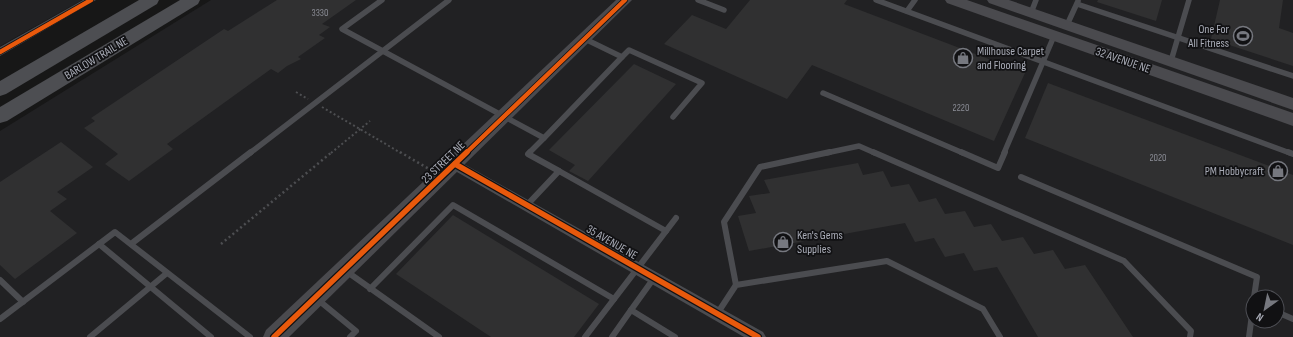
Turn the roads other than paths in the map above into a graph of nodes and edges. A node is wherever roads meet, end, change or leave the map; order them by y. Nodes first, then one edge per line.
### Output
1 (91, 0) edge
2 (151, 0) edge
3 (192, 0) edge
4 (382, 0) edge
5 (449, 0) edge
6 (625, 0) edge
7 (698, 0) edge
8 (876, 0) edge
9 (915, 0) edge
10 (952, 0) edge
11 (994, 0) edge
12 (1189, 0) edge
13 (1078, 2) edge
14 (1033, 6) edge
15 (724, 10) dead end
16 (907, 12) junction
17 (1067, 25) junction
18 (1054, 36) junction
19 (1178, 38) junction
20 (585, 39) junction
21 (383, 51) junction
22 (0, 52) edge
23 (622, 57) junction
24 (1043, 61) junction
25 (1171, 61) junction
26 (1293, 76) edge
27 (0, 89) edge
28 (823, 93) dead end
29 (1293, 104) edge
30 (0, 116) edge
31 (506, 116) junction
32 (673, 117) dead end
33 (1293, 120) edge
34 (544, 138) junction
35 (1293, 154) edge
36 (455, 164) junction
37 (558, 171) junction
38 (1020, 177) dead end
39 (527, 205) junction
40 (676, 218) dead end
41 (666, 231) junction
42 (99, 244) junction
43 (131, 244) junction
44 (637, 268) junction
45 (344, 270) junction
46 (167, 273) junction
47 (654, 278) junction
48 (0, 280) edge
49 (736, 285) junction
50 (150, 287) junction
51 (370, 289) junction
52 (1255, 289) edge
53 (315, 298) junction
54 (614, 299) junction
55 (23, 302) junction
56 (631, 310) junction
57 (717, 314) junction
58 (0, 319) edge
59 (90, 337) edge
60 (211, 337) edge
61 (250, 337) edge
62 (274, 337) edge
63 (350, 337) edge
64 (439, 337) edge
65 (585, 337) edge
66 (612, 337) edge
67 (675, 337) edge
68 (758, 337) edge
69 (1000, 337) edge
70 (1190, 337) edge

1 - 22 street
2 - 27 main road, BARLOW TRAIL NE
3 - 30 main road, BARLOW TRAIL NE
4 - 21 lane
5 - 21 lane
6 - 20 main road, 23 STREET NE
7 - 15 lane
8 - 16 lane
9 - 16 lane
10 - 18 main road, 32 AVENUE NE
11 - 14 main road, 32 AVENUE NE
12 - 19 lane
13 - 17 lane
13 - 19 lane
14 - 17 main road, 32 AVENUE NE
16 - 24 lane
17 - 25 main road, 32 AVENUE NE
18 - 24 lane
18 - 33 main road, 32 AVENUE NE
19 - 25 lane
19 - 26 lane
20 - 23 lane
20 - 31 main road, 23 STREET NE
21 - 31 lane
21 - 43 lane
23 - 32 lane
23 - 34 lane
24 - 28 lane
24 - 35 lane
25 - 29 main road, 32 AVENUE NE
31 - 34 lane
31 - 36 main road, 23 STREET NE
34 - 37 lane
36 - 39 street, 35 AVENUE NE
36 - 45 main road, 23 STREET NE
37 - 39 lane
37 - 41 lane
38 - 52 lane
39 - 44 street, 35 AVENUE NE
40 - 41 lane
41 - 44 lane
42 - 43 lane
42 - 50 lane
42 - 55 lane
43 - 46 lane
44 - 47 street, 35 AVENUE NE
44 - 54 lane
45 - 51 lane
45 - 53 main road, 23 STREET NE
46 - 50 lane
46 - 61 lane
47 - 56 lane
47 - 57 street, 35 AVENUE NE
48 - 55 lane
49 - 57 lane
49 - 69 lane
49 - 70 lane
50 - 59 lane
50 - 60 lane
51 - 54 lane
51 - 64 lane
53 - 62 main road, 23 STREET NE
53 - 63 lane
54 - 65 lane
55 - 58 lane
56 - 66 lane
56 - 67 lane
57 - 68 street, 35 AVENUE NE

